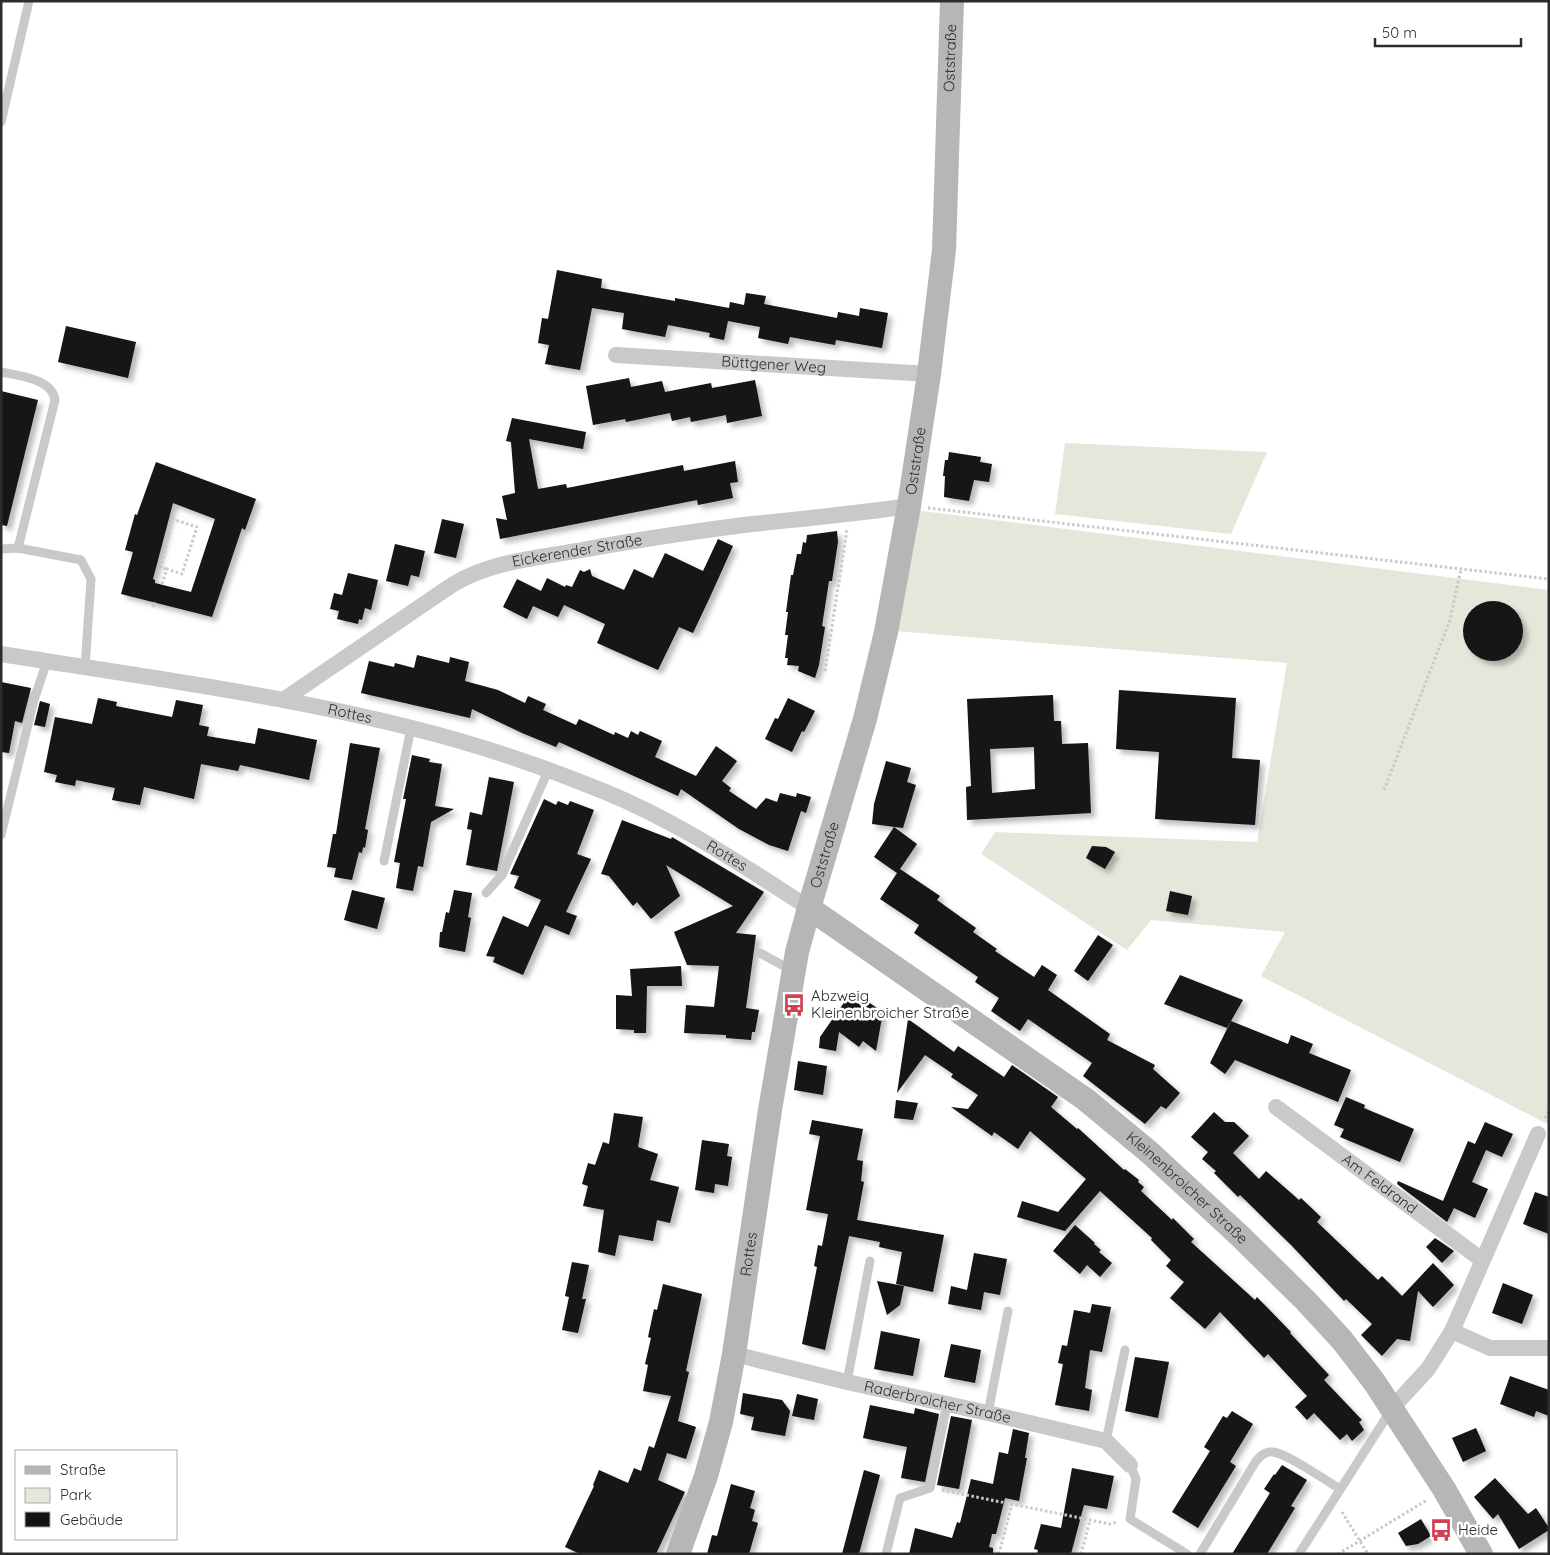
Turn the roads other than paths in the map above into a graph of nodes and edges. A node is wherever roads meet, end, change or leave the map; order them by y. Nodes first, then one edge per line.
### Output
1 (29, 1) edge
2 (952, 1) edge
3 (1, 122) edge
4 (616, 355) dead end
5 (1, 372) edge
6 (929, 374) junction
7 (909, 506) junction
8 (18, 548) junction
9 (1, 549) edge
10 (1, 654) edge
11 (47, 661) junction
12 (85, 668) junction
13 (283, 700) junction
14 (411, 728) junction
15 (548, 771) junction
16 (1, 835) edge
17 (384, 861) dead end
18 (486, 893) dead end
19 (808, 908) junction
20 (760, 953) dead end
21 (793, 971) junction
22 (1276, 1107) dead end
23 (1538, 1134) dead end
24 (1482, 1260) junction
25 (870, 1261) dead end
26 (1008, 1311) dead end
27 (1452, 1331) junction
28 (1549, 1348) edge
29 (1125, 1350) dead end
30 (734, 1354) junction
31 (846, 1382) junction
32 (947, 1404) junction
33 (1392, 1408) junction
34 (988, 1413) junction
35 (1106, 1441) junction
36 (1130, 1465) joint
37 (1340, 1489) junction
38 (678, 1554) edge
39 (886, 1554) edge
40 (1187, 1554) edge
41 (1200, 1554) edge
42 (1299, 1554) edge
43 (1481, 1554) edge

1 - 3 lane
2 - 6 street, Oststraße
4 - 6 street, Büttgener Weg
5 - 8 lane
6 - 7 street, Oststraße
7 - 13 street, Eickerender Straße
7 - 19 street, Oststraße
8 - 9 lane
8 - 12 lane
10 - 11 street, Rottes
11 - 12 street, Rottes
11 - 16 lane
12 - 13 street, Rottes
13 - 14 street, Rottes
14 - 15 street, Rottes
14 - 17 lane
15 - 18 lane
15 - 19 street, Rottes
19 - 21 street, Rottes
19 - 33 street, Kleinenbroicher Straße
20 - 21 lane
21 - 30 street, Rottes
22 - 24 street, Am Feldrand
23 - 24 street
24 - 27 street
25 - 31 lane
26 - 34 lane
27 - 28 street
27 - 33 street
29 - 35 lane
30 - 31 street, Raderbroicher Straße
30 - 38 street, Rottes
31 - 32 street, Raderbroicher Straße
32 - 34 street, Raderbroicher Straße
32 - 39 lane
33 - 37 lane
33 - 43 street, Kleinenbroicher Straße
34 - 35 street, Raderbroicher Straße
35 - 36 street
36 - 40 lane
37 - 41 lane
37 - 42 lane

